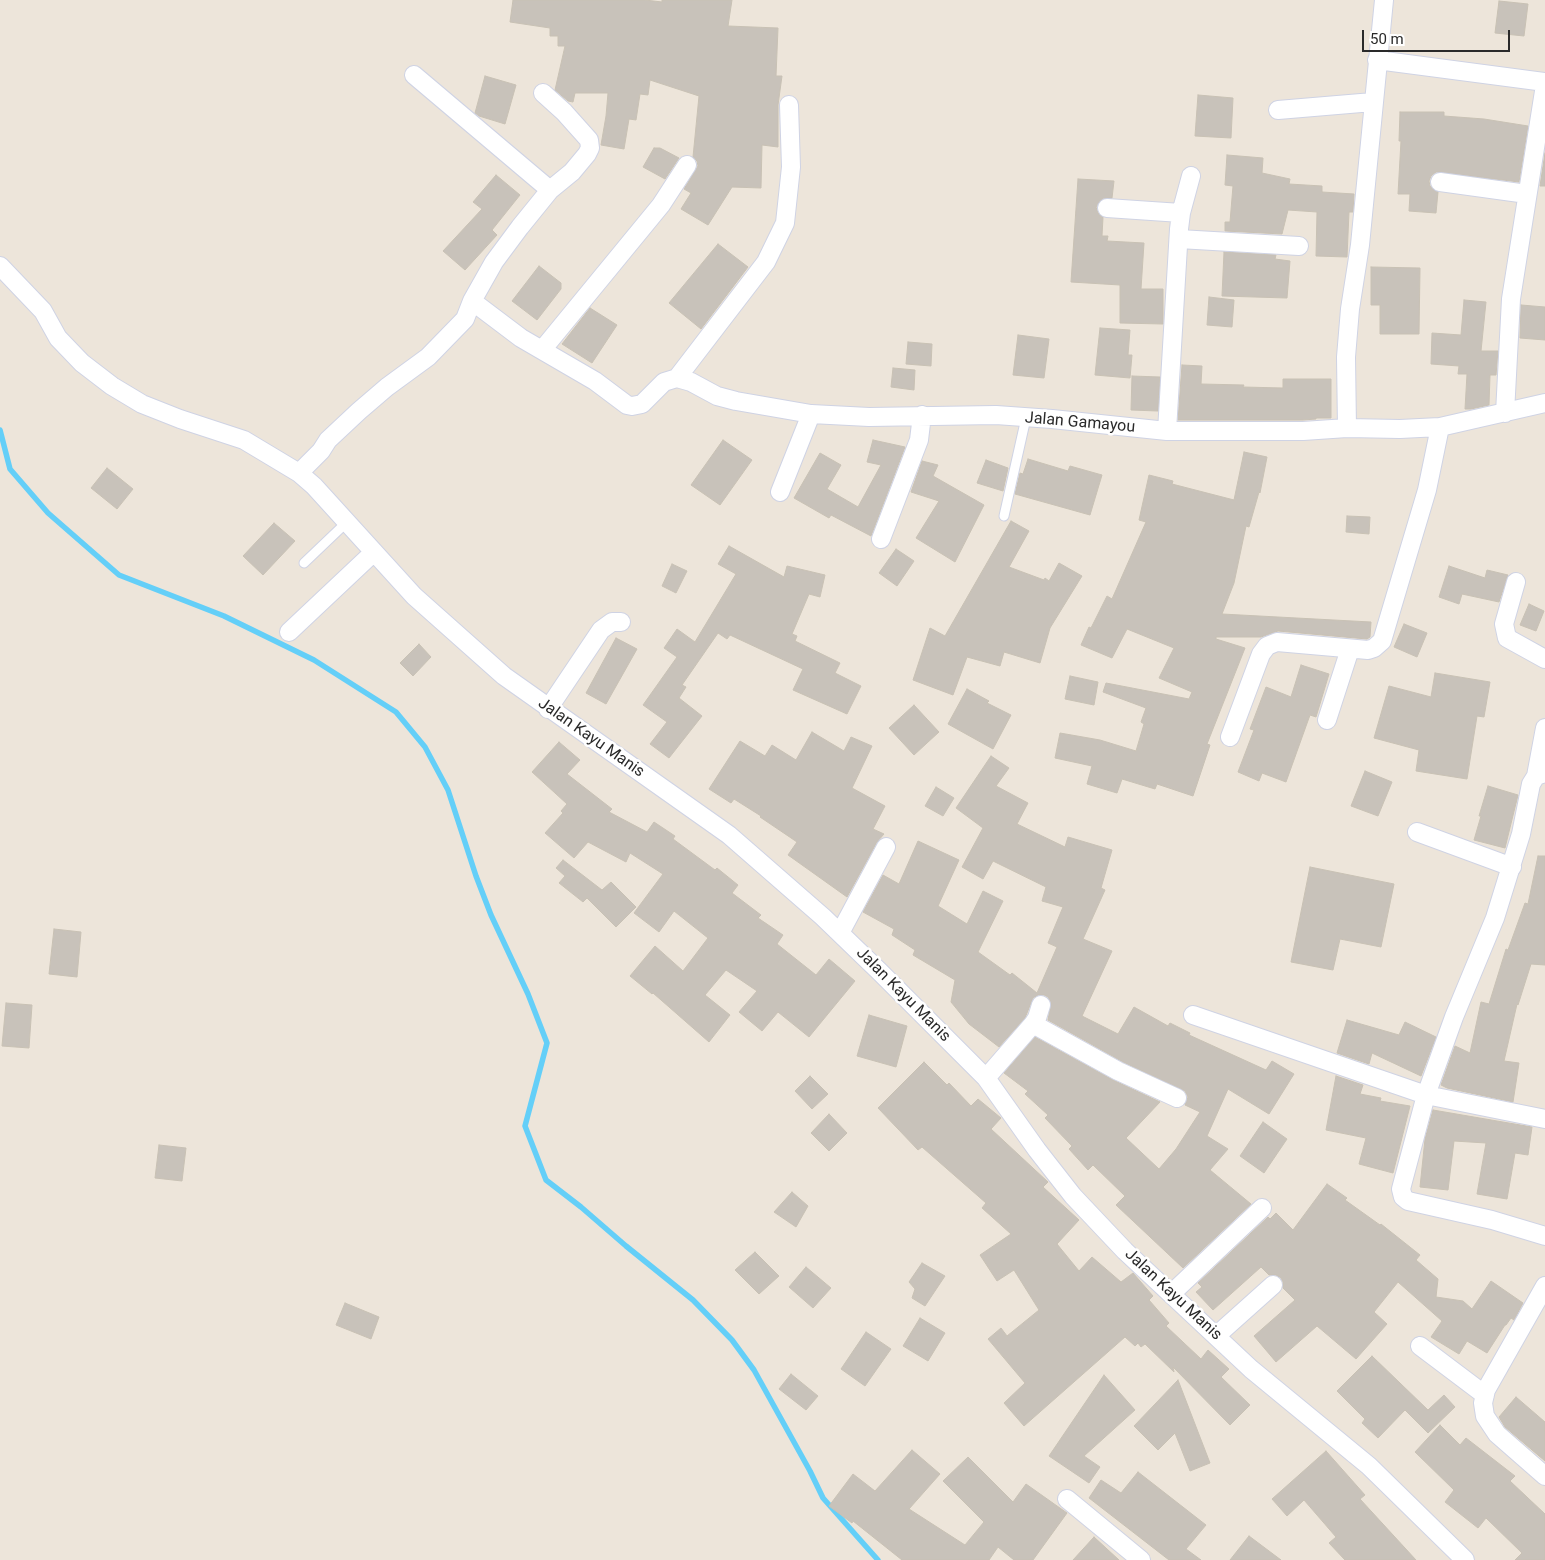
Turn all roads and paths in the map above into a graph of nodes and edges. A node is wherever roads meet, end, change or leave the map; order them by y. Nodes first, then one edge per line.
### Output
1 (1384, 0) edge
2 (1377, 60) junction
3 (414, 75) dead end
4 (1545, 84) edge
5 (543, 93) dead end
6 (1373, 102) junction
7 (789, 105) dead end
8 (1278, 110) dead end
9 (687, 165) dead end
10 (1191, 176) dead end
11 (1440, 182) dead end
12 (550, 190) junction
13 (1528, 194) junction
14 (1107, 208) dead end
15 (1181, 213) junction
16 (1179, 239) junction
17 (1299, 246) dead end
18 (0, 266) edge
19 (472, 301) junction
20 (542, 350) junction
21 (677, 378) junction
22 (1545, 403) edge
23 (1505, 413) junction
24 (812, 414) junction
25 (922, 415) junction
26 (1026, 418) junction
27 (1440, 427) junction
28 (1347, 428) junction
29 (1167, 431) junction
30 (299, 473) junction
31 (780, 492) dead end
32 (1004, 516) dead end
33 (347, 522) junction
34 (881, 539) dead end
35 (374, 552) junction
36 (304, 563) dead end
37 (1516, 582) dead end
38 (620, 622) dead end
39 (289, 632) dead end
40 (1350, 649) junction
41 (1545, 659) edge
42 (548, 709) junction
43 (1327, 720) dead end
44 (1545, 728) edge
45 (1230, 737) dead end
46 (1541, 775) edge
47 (1418, 832) dead end
48 (886, 847) dead end
49 (1512, 867) junction
50 (840, 933) junction
51 (1041, 1005) dead end
52 (1193, 1015) dead end
53 (1033, 1024) junction
54 (986, 1078) junction
55 (1426, 1096) junction
56 (1177, 1098) dead end
57 (1545, 1119) edge
58 (1262, 1208) dead end
59 (1545, 1236) edge
60 (1272, 1285) dead end
61 (1545, 1286) edge
62 (1171, 1294) junction
63 (1216, 1336) junction
64 (1420, 1346) dead end
65 (1485, 1395) junction
66 (1545, 1476) edge
67 (1067, 1499) dead end
68 (1141, 1560) edge
69 (1466, 1560) edge

1 - 2 street
2 - 4 street
2 - 6 street
3 - 12 street
4 - 13 street
5 - 12 street
6 - 8 street
6 - 28 street
7 - 21 street
9 - 20 street
10 - 15 street
11 - 13 street
12 - 19 street
13 - 23 street
14 - 15 street
15 - 16 street
16 - 17 street
16 - 29 street
18 - 30 street, Jalan Kayu Manis
19 - 20 street
19 - 30 street
20 - 21 street
21 - 24 street, Jalan Gamayou
22 - 23 street, Jalan Gamayou
23 - 27 street, Jalan Gamayou
24 - 25 street, Jalan Gamayou
24 - 31 street
25 - 26 street, Jalan Gamayou
25 - 34 street
26 - 29 street, Jalan Gamayou
26 - 32 lane
27 - 28 street, Jalan Gamayou
27 - 40 street
28 - 29 street, Jalan Gamayou
30 - 33 street, Jalan Kayu Manis
33 - 35 street, Jalan Kayu Manis
33 - 36 lane
35 - 39 street
35 - 42 street, Jalan Kayu Manis
37 - 41 street
38 - 42 street
40 - 43 street
40 - 45 street
42 - 50 street, Jalan Kayu Manis
44 - 46 street
46 - 49 street
47 - 49 street
48 - 50 street
49 - 55 street
50 - 54 street, Jalan Kayu Manis
51 - 53 street
52 - 55 street
53 - 54 street
53 - 56 street
54 - 62 street, Jalan Kayu Manis
55 - 57 street
55 - 59 street
58 - 62 street
60 - 63 street
61 - 65 street
62 - 63 street, Jalan Kayu Manis
63 - 69 street, Jalan Kayu Manis
64 - 65 street
65 - 66 street
67 - 68 street

